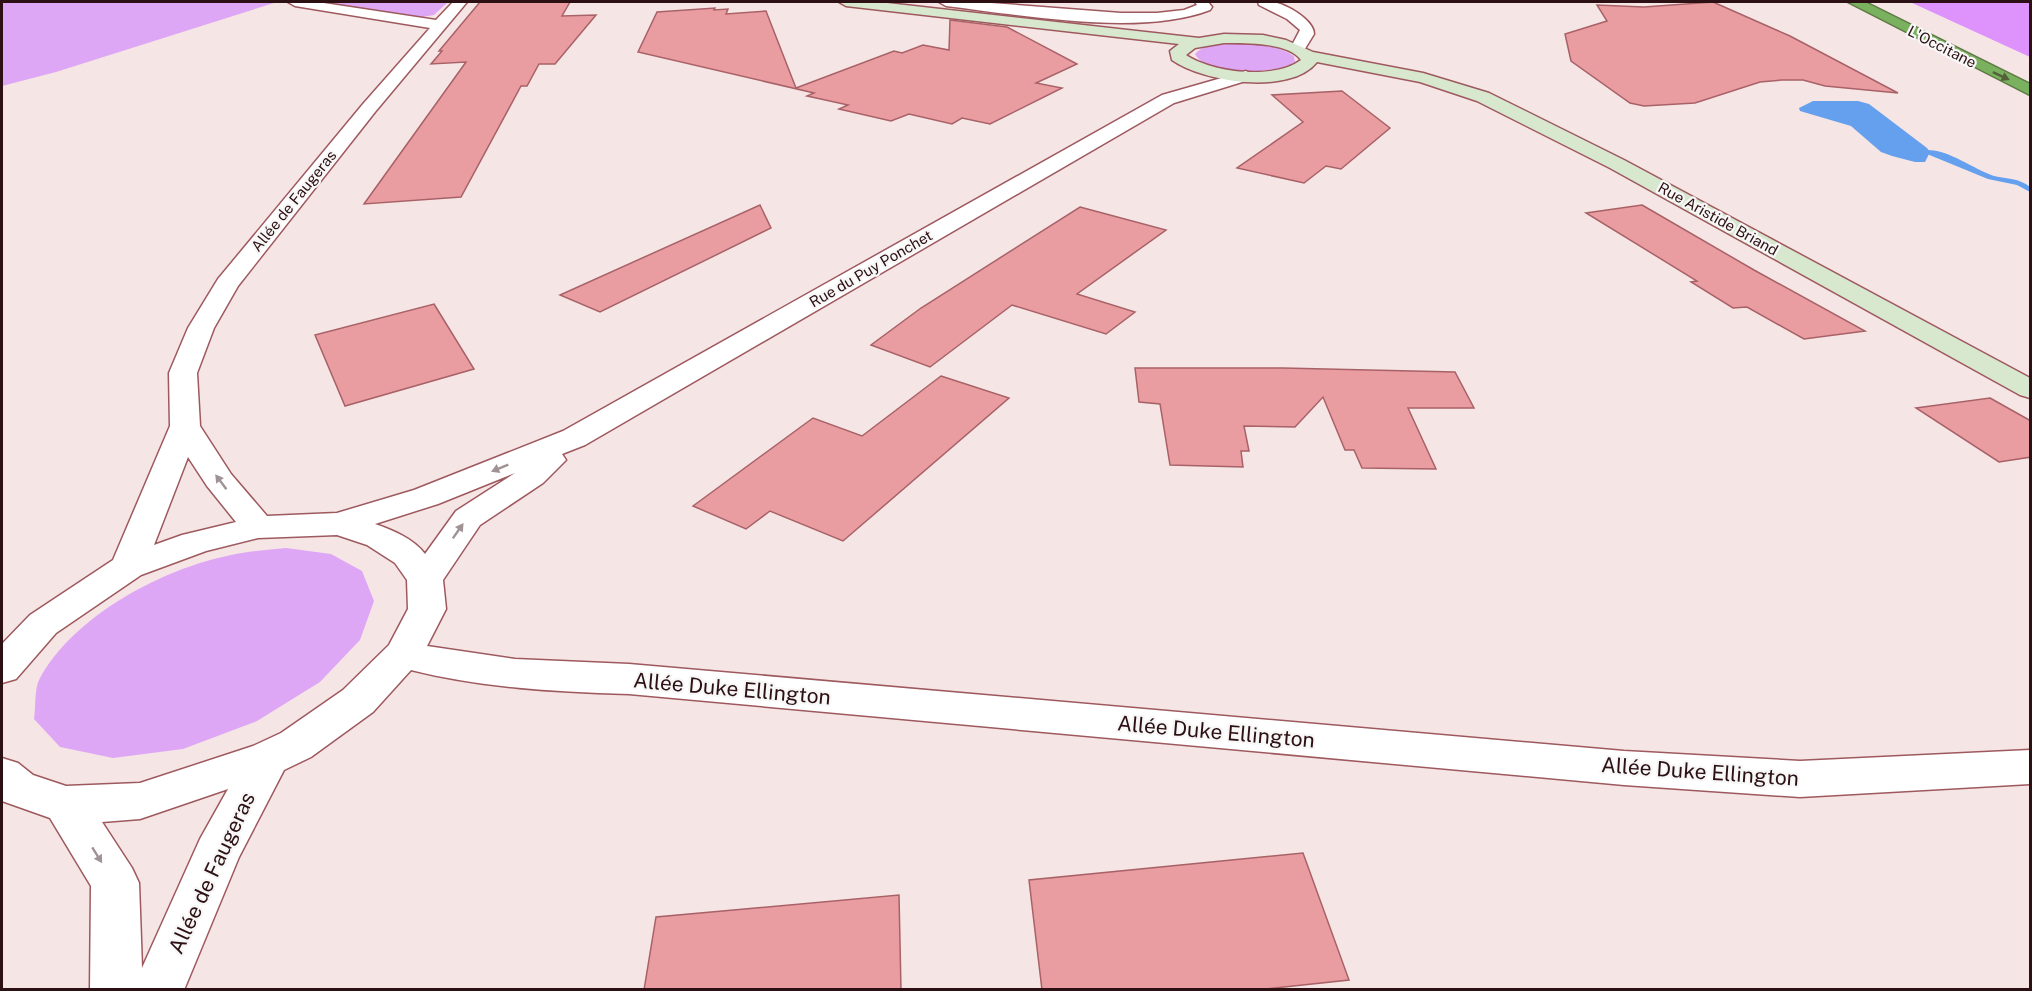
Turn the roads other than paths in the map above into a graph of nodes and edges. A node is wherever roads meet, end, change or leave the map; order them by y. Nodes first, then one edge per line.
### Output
1 (295, 2) edge
2 (460, 2) edge
3 (846, 2) edge
4 (946, 2) edge
5 (1201, 2) edge
6 (1264, 2) edge
7 (1855, 2) edge
8 (1883, 2) edge
9 (438, 26) junction
10 (1104, 32) junction
11 (1198, 42) junction
12 (1178, 51) junction
13 (1302, 53) junction
14 (1194, 67) junction
15 (2020, 68) dead end
16 (1246, 76) junction
17 (2031, 90) edge
18 (1168, 99) junction
19 (2031, 389) edge
20 (185, 426) junction
21 (574, 438) junction
22 (339, 524) junction
23 (258, 528) junction
24 (128, 567) junction
25 (425, 579) junction
26 (403, 654) junction
27 (2, 669) edge
28 (268, 758) junction
29 (2031, 767) edge
30 (2, 775) edge
31 (66, 805) junction
32 (116, 990) edge
33 (158, 990) edge

1 - 9 street
2 - 9 street, Allée de Faugeras
3 - 10 street
4 - 5 street
6 - 13 street
7 -> 17 highway, L'Occitane
8 - 15 highway, L'Occitane
9 - 20 street, Allée de Faugeras
10 - 11 street
10 - 12 street
11 - 12 street
11 - 13 street
12 - 14 street
13 - 16 street
13 - 19 street, Rue Aristide Briand
14 - 16 street
14 - 18 street, Rue du Puy Ponchet
16 - 18 street, Rue du Puy Ponchet
18 - 21 street, Rue du Puy Ponchet
23 -> 20 street, Allée de Faugeras
20 - 24 street, Allée de Faugeras
21 -> 22 street
25 -> 21 street
22 - 23 street
22 - 25 street
23 - 24 street
24 - 27 street
25 - 26 street
26 - 28 street
26 - 29 street, Allée Duke Ellington
28 - 31 street
28 - 33 street, Allée de Faugeras
30 - 31 street
31 -> 32 street

